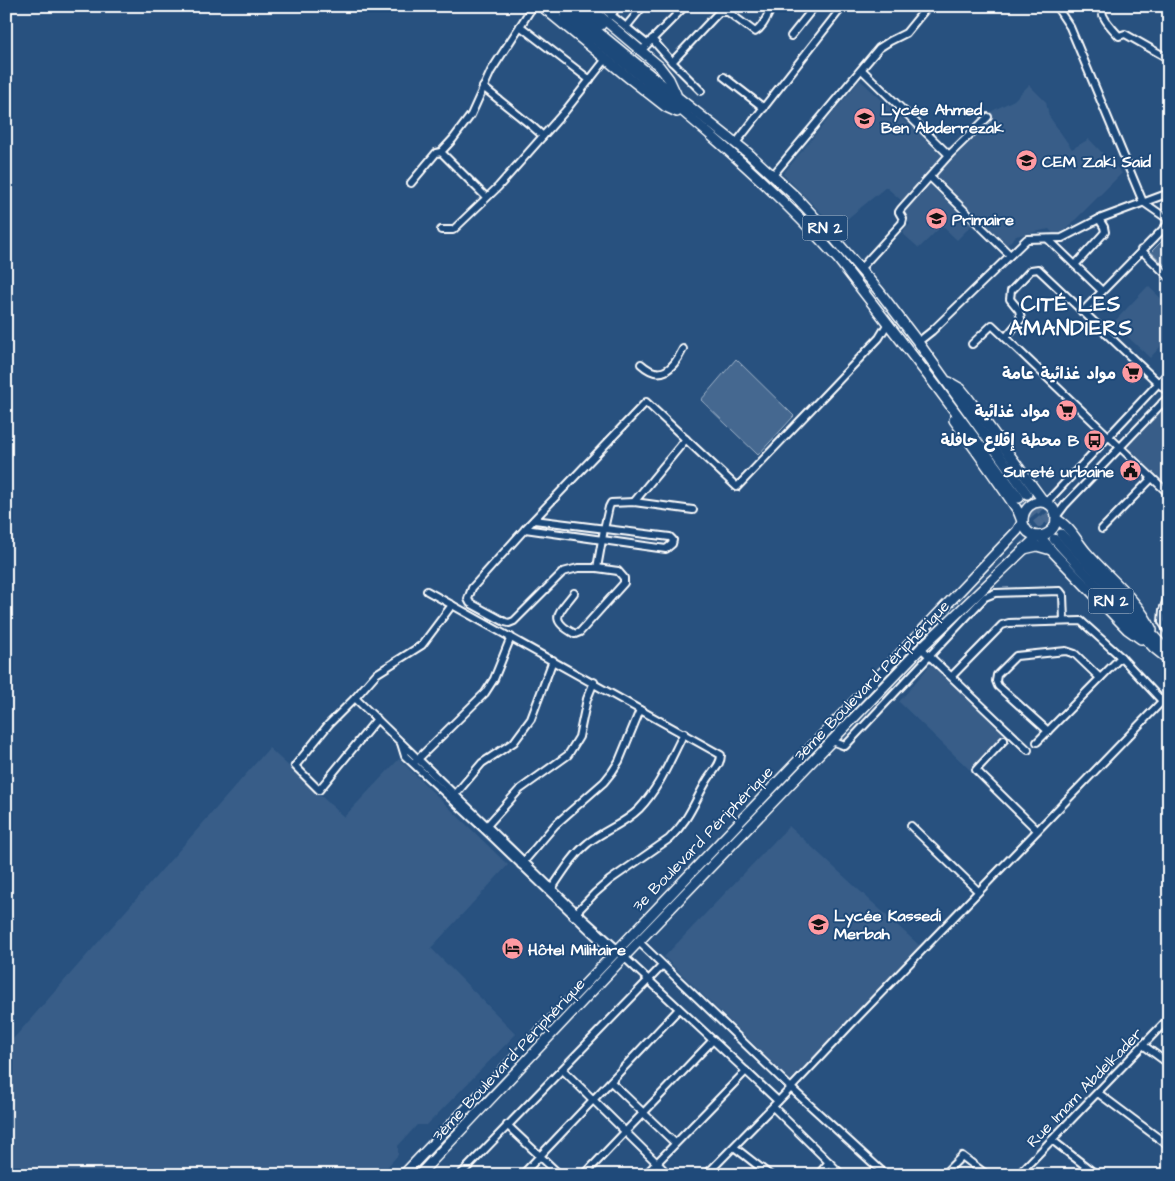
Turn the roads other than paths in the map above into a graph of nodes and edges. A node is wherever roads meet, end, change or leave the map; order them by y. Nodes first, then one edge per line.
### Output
1 (533, 6) edge
2 (588, 6) edge
3 (600, 6) edge
4 (618, 6) edge
5 (644, 6) edge
6 (685, 6) edge
7 (773, 6) edge
8 (816, 6) edge
9 (843, 6) edge
10 (928, 6) edge
11 (1056, 6) edge
12 (1100, 6) edge
13 (544, 9) edge
14 (570, 10) edge
15 (611, 16) junction
16 (520, 26) junction
17 (626, 27) junction
18 (791, 36) dead end
19 (647, 45) junction
20 (606, 59) junction
21 (1169, 59) edge
22 (672, 62) junction
23 (862, 70) junction
24 (724, 77) dead end
25 (590, 80) junction
26 (483, 87) junction
27 (701, 91) dead end
28 (674, 94) junction
29 (764, 108) junction
30 (988, 117) dead end
31 (690, 119) junction
32 (543, 136) junction
33 (736, 143) junction
34 (441, 152) junction
35 (949, 155) junction
36 (773, 175) junction
37 (930, 176) junction
38 (412, 182) dead end
39 (1169, 193) edge
40 (486, 197) junction
41 (1143, 202) junction
42 (1099, 219) junction
43 (1169, 221) edge
44 (441, 230) dead end
45 (1048, 238) junction
46 (1141, 250) junction
47 (1010, 255) junction
48 (1075, 265) junction
49 (860, 268) junction
50 (1169, 277) edge
51 (1102, 291) junction
52 (1082, 312) junction
53 (888, 323) junction
54 (1006, 337) junction
55 (918, 342) junction
56 (972, 344) dead end
57 (683, 349) dead end
58 (641, 364) dead end
59 (1169, 372) edge
60 (945, 380) junction
61 (1158, 384) junction
62 (936, 386) junction
63 (1169, 395) edge
64 (1162, 403) junction
65 (1169, 409) edge
66 (1108, 436) junction
67 (686, 439) junction
68 (1119, 447) junction
69 (1152, 478) junction
70 (1169, 494) edge
71 (634, 502) junction
72 (1045, 503) junction
73 (1015, 506) junction
74 (693, 510) dead end
75 (1056, 518) junction
76 (534, 520) junction
77 (1023, 520) junction
78 (525, 529) junction
79 (604, 529) junction
80 (1102, 529) dead end
81 (1017, 531) junction
82 (1039, 536) junction
83 (603, 540) junction
84 (1023, 549) junction
85 (1051, 550) junction
86 (598, 568) junction
87 (427, 591) dead end
88 (574, 593) dead end
89 (1169, 596) edge
90 (452, 605) junction
91 (1064, 621) junction
92 (1169, 632) edge
93 (511, 637) junction
94 (1156, 638) junction
95 (921, 648) junction
96 (1154, 648) junction
97 (1169, 653) edge
98 (930, 656) junction
99 (1121, 657) junction
100 (553, 660) junction
101 (1169, 660) edge
102 (952, 676) junction
103 (1100, 678) junction
104 (594, 682) junction
105 (1169, 694) edge
106 (355, 698) junction
107 (1162, 701) junction
108 (640, 710) junction
109 (377, 718) junction
110 (1048, 731) junction
111 (684, 733) junction
112 (1004, 740) dead end
113 (832, 741) junction
114 (1037, 742) dead end
115 (1028, 750) dead end
116 (416, 761) junction
117 (454, 797) junction
118 (911, 826) dead end
119 (486, 827) junction
120 (1037, 830) junction
121 (523, 863) junction
122 (550, 890) junction
123 (978, 891) junction
124 (575, 914) junction
125 (631, 934) junction
126 (639, 942) junction
127 (615, 951) junction
128 (624, 957) junction
129 (662, 966) junction
130 (648, 981) junction
131 (577, 991) junction
132 (585, 999) junction
133 (679, 1009) junction
134 (1169, 1018) edge
135 (713, 1040) junction
136 (1143, 1045) junction
137 (1169, 1064) edge
138 (563, 1070) junction
139 (746, 1070) junction
140 (611, 1082) junction
141 (791, 1088) junction
142 (1098, 1093) junction
143 (594, 1100) junction
144 (778, 1101) junction
145 (773, 1106) junction
146 (643, 1113) junction
147 (508, 1125) junction
148 (626, 1131) junction
149 (1052, 1140) junction
150 (675, 1143) junction
151 (734, 1146) junction
152 (1169, 1146) edge
153 (541, 1156) junction
154 (829, 1162) junction
155 (657, 1163) junction
156 (945, 1173) dead end
157 (462, 1174) edge
158 (402, 1175) edge
159 (419, 1175) edge
160 (522, 1175) edge
161 (560, 1175) edge
162 (584, 1175) edge
163 (645, 1175) edge
164 (669, 1175) edge
165 (706, 1175) edge
166 (770, 1175) edge
167 (818, 1175) edge
168 (842, 1175) edge
169 (886, 1175) edge
170 (987, 1175) edge
171 (1018, 1175) edge
172 (1097, 1175) edge

1 - 16 street
2 - 19 highway
3 - 15 street
4 - 15 street
5 - 17 street
6 - 19 street
7 - 22 street
8 - 18 street
9 - 29 street
10 - 23 street
11 - 41 street
12 - 21 street
13 - 14 main road
13 - 20 highway
14 - 28 highway, RN 2
14 - 31 highway, RN 2
15 - 17 street
16 - 25 street
16 - 26 street
17 - 19 street
19 - 22 street
19 - 28 highway
20 - 25 street
20 - 31 highway
22 - 27 street
23 - 35 street
23 - 36 street
24 - 29 street
25 - 32 street
26 - 32 street
26 - 34 street
28 - 33 highway, RN 2
29 - 33 street
30 - 35 street
31 - 53 highway, RN 2
32 - 40 street
33 - 36 highway, RN 2
34 - 38 street
34 - 40 street
35 - 37 street
36 - 49 highway, RN 2
37 - 47 street
37 - 49 street
39 - 41 street
40 - 44 street
41 - 42 street
41 - 43 street
42 - 45 street
42 - 48 street
43 - 46 street
45 - 47 street
45 - 48 street
46 - 50 street
46 - 51 street
47 - 55 street
48 - 51 street
49 - 55 highway, RN 2
51 - 52 street
52 - 54 street
52 - 61 street
53 - 62 highway, RN 2
53 - 67 street
54 - 56 street
54 - 66 street
55 - 60 highway, RN 2
57 - 58 street
59 - 61 street
60 - 62 highway, RN 2
60 - 72 highway
61 - 63 street
61 - 66 street
62 - 73 highway
63 - 64 street
64 - 65 street
64 - 68 street
66 - 68 street
66 - 72 street
67 - 71 street
67 - 76 street
68 - 69 street
68 - 75 street
69 - 70 street
69 - 80 street
71 - 74 street
71 - 79 street
72 - 75 highway
72 - 77 highway
73 - 77 highway
73 - 81 highway
75 - 82 highway
75 - 94 highway
76 - 78 street
76 - 79 street
77 - 81 highway, 3e Boulevard Périphérique
77 - 82 highway
78 - 83 street
78 - 86 street
79 - 83 street
79 - 83 street
81 - 125 highway, 3e Boulevard Périphérique
82 - 84 highway, 3ème Boulevard Périphérique
82 - 85 highway
83 - 86 street
84 - 85 highway
84 - 95 highway, 3ème Boulevard Périphérique
85 - 96 highway
86 - 88 street
87 - 90 street
89 - 92 street
90 - 93 street
90 - 106 street
91 - 98 street
91 - 99 street
91 - 102 street
93 - 100 street
93 - 116 street
94 - 96 highway, RN 2
94 - 97 highway, RN 2
95 - 98 street
95 - 113 highway, 3ème Boulevard Périphérique
96 - 101 highway, RN 2
98 - 102 street
98 - 113 street
99 - 103 street
99 - 107 street
100 - 104 street
100 - 117 street
102 - 115 street
103 - 110 street
103 - 110 street
104 - 108 street
104 - 119 street
105 - 107 street
106 - 109 street
106 - 109 street
107 - 120 street
108 - 111 street
108 - 121 street
109 - 116 street
110 - 114 street
111 - 122 street
111 - 124 street
112 - 120 street
113 - 126 highway, 3ème Boulevard Périphérique
116 - 117 street
117 - 119 street
118 - 123 street
119 - 121 street
120 - 123 street
121 - 122 street
122 - 124 street
123 - 141 street
124 - 127 street
125 - 126 highway
125 - 127 highway, 3e Boulevard Périphérique
126 - 128 highway, 3ème Boulevard Périphérique
126 - 129 street
127 - 128 highway
127 - 131 highway, 3e Boulevard Périphérique
128 - 130 street
128 - 132 highway, 3ème Boulevard Périphérique
129 - 130 street
129 - 141 street
130 - 133 street
130 - 138 street
131 - 132 highway
131 - 158 highway, 3e Boulevard Périphérique
132 - 159 highway, 3ème Boulevard Périphérique
133 - 135 street
133 - 140 street
134 - 136 street, Rue Imam Abdelkader
135 - 139 street
135 - 146 street
136 - 137 street
136 - 142 street, Rue Imam Abdelkader
138 - 143 street
138 - 147 street
139 - 144 street
139 - 150 street
140 - 143 street
140 - 146 street
141 - 144 street
141 - 169 street
142 - 149 street, Rue Imam Abdelkader
142 - 152 street
143 - 148 street
143 - 153 street
144 - 145 street
145 - 151 street
145 - 154 street
146 - 148 street
146 - 150 street
147 - 153 street
147 - 157 street
148 - 155 street
148 - 162 street
149 - 171 street, Rue Imam Abdelkader
149 - 172 street
150 - 155 street
151 - 165 street
151 - 166 street
153 - 160 street
153 - 161 street
154 - 167 street
154 - 168 street
155 - 163 street
155 - 164 street
156 - 170 street

